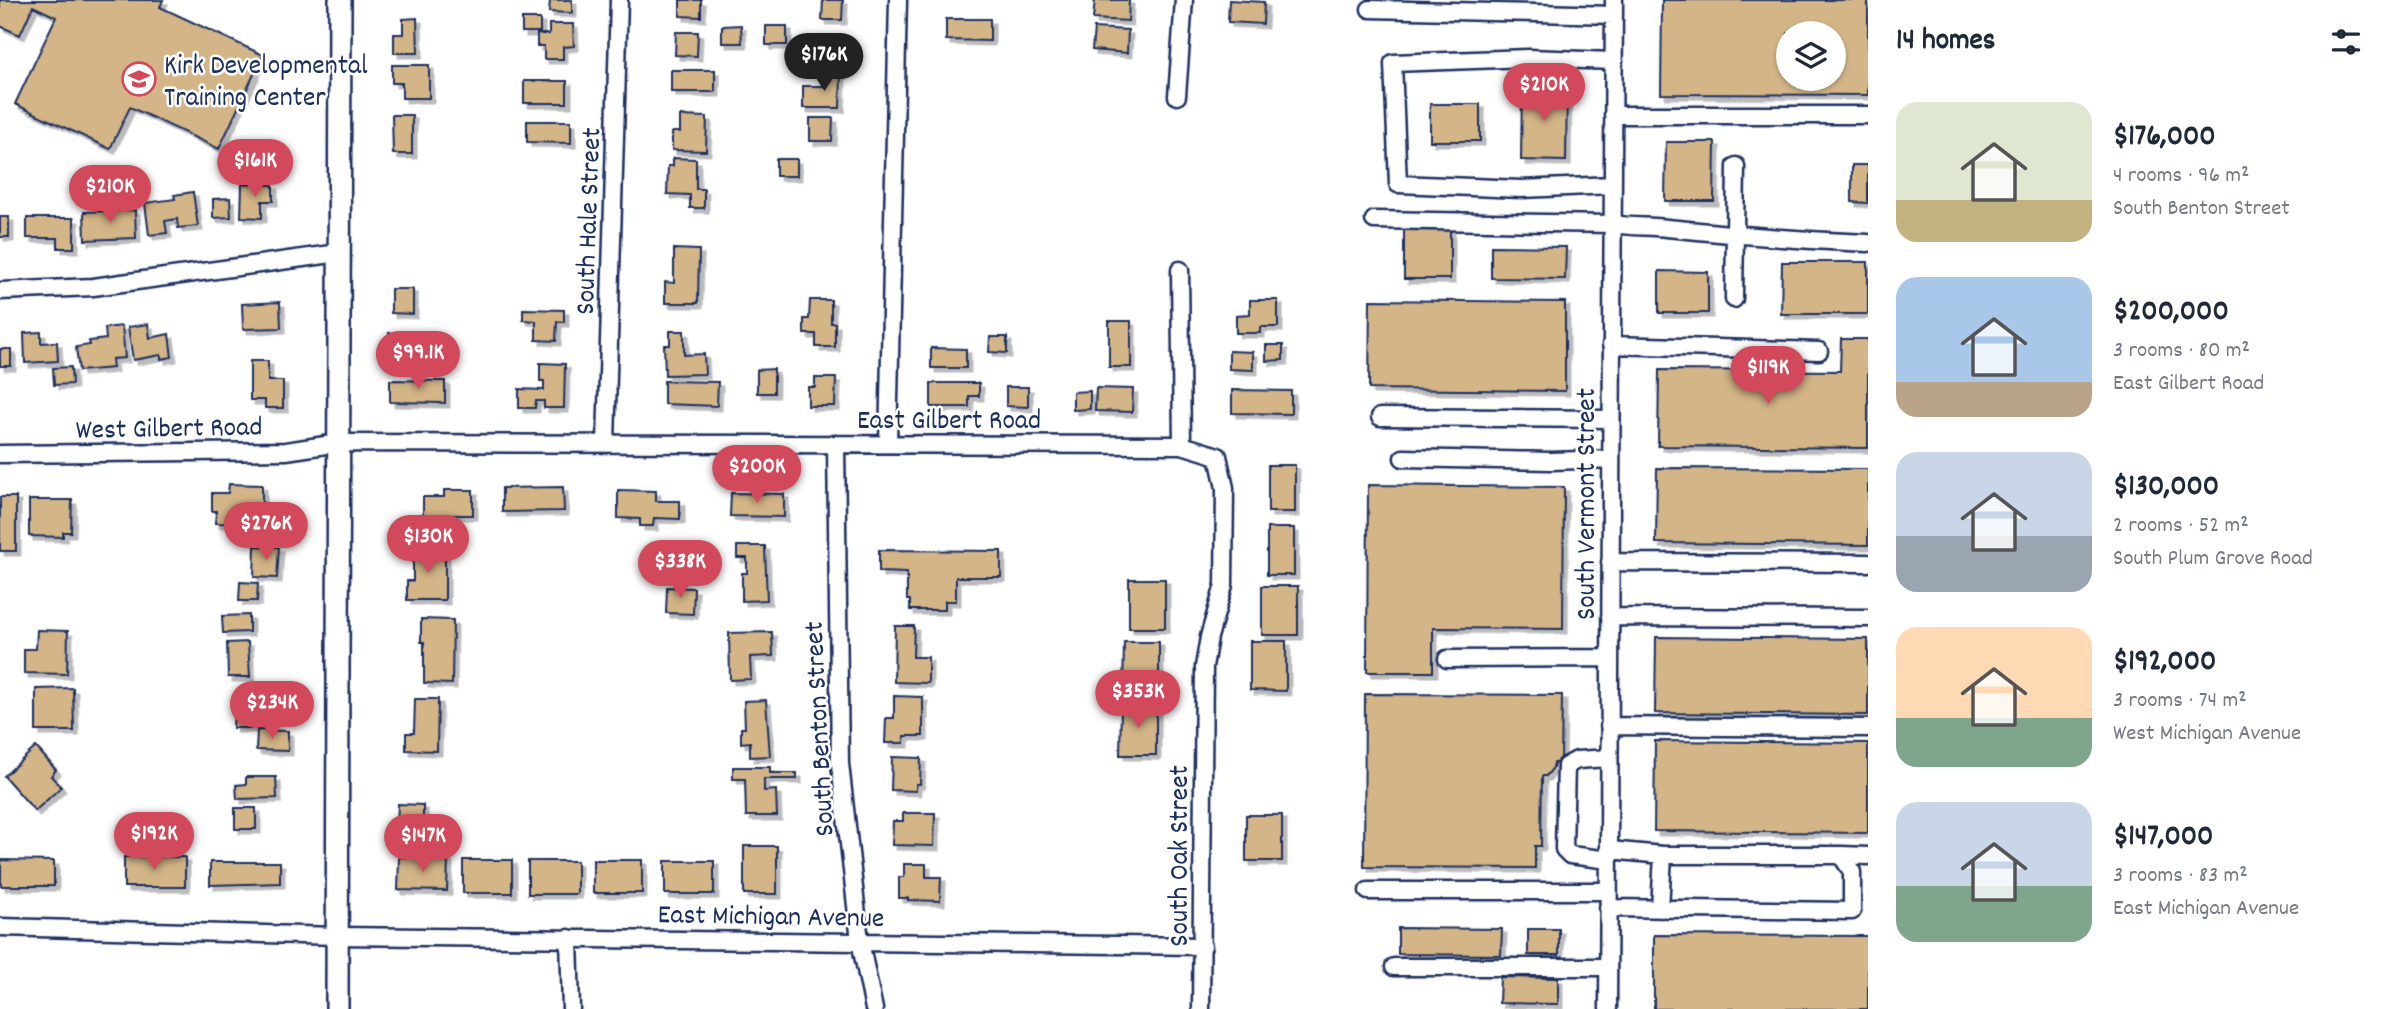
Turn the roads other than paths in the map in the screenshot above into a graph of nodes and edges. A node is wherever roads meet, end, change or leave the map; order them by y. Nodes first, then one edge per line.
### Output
1 (340, 0) edge
2 (619, 0) edge
3 (898, 0) edge
4 (1184, 0) edge
5 (1614, 8) edge
6 (1370, 9) dead end
7 (1614, 61) junction
8 (1177, 96) dead end
9 (1613, 115) junction
10 (1868, 115) edge
11 (1736, 166) dead end
12 (1612, 185) junction
13 (1374, 220) dead end
14 (1613, 224) junction
15 (1735, 236) junction
16 (1868, 243) edge
17 (339, 253) junction
18 (1180, 270) dead end
19 (0, 290) edge
20 (1734, 299) dead end
21 (1611, 345) junction
22 (1819, 351) dead end
23 (1380, 417) dead end
24 (1611, 419) junction
25 (339, 443) junction
26 (606, 443) junction
27 (836, 444) junction
28 (888, 444) junction
29 (1182, 444) junction
30 (0, 454) edge
31 (1403, 458) dead end
32 (1611, 459) junction
33 (1610, 562) junction
34 (1868, 564) edge
35 (1610, 617) junction
36 (1868, 618) edge
37 (1610, 658) junction
38 (1447, 659) dead end
39 (1609, 726) junction
40 (1868, 728) edge
41 (1609, 758) junction
42 (1609, 855) junction
43 (1662, 855) junction
44 (1841, 855) junction
45 (1868, 856) edge
46 (1368, 891) dead end
47 (1608, 891) junction
48 (1608, 908) junction
49 (1660, 909) junction
50 (1860, 911) edge
51 (0, 927) edge
52 (337, 936) junction
53 (569, 938) junction
54 (860, 941) junction
55 (1203, 946) junction
56 (1394, 967) dead end
57 (1608, 967) junction
58 (337, 1009) edge
59 (571, 1009) edge
60 (874, 1009) edge
61 (1201, 1009) edge
62 (1608, 1009) edge

1 - 17 main road
2 - 26 street, South Hale Street
3 - 28 street
4 - 8 street
5 - 6 street
5 - 7 street, South Vermont Street
7 - 9 street, South Vermont Street
7 - 12 street
9 - 10 street
9 - 12 street, South Vermont Street
11 - 15 street
12 - 14 street, South Vermont Street
13 - 14 street
14 - 15 street
14 - 21 street, South Vermont Street
15 - 16 street
15 - 20 street
17 - 19 street
17 - 25 main road
18 - 29 street
21 - 22 street
21 - 24 street, South Vermont Street
23 - 24 street
24 - 32 street, South Vermont Street
25 - 26 street, East Gilbert Road
25 - 30 street, West Gilbert Road
25 - 52 main road
26 - 27 street, East Gilbert Road
27 - 28 street, East Gilbert Road
27 - 54 street, South Benton Street
28 - 29 street, East Gilbert Road
29 - 55 street, South Oak Street
31 - 32 street
32 - 33 street, South Vermont Street
33 - 34 street
33 - 35 street, South Vermont Street
35 - 36 street
35 - 37 street, South Vermont Street
37 - 38 street
37 - 39 street, South Vermont Street
39 - 40 street
39 - 41 street, South Vermont Street
41 - 42 street, South Vermont Street
41 - 42 street
42 - 43 street
42 - 47 street, South Vermont Street
43 - 44 street
43 - 49 street
44 - 45 street
44 - 50 street
46 - 47 street
47 - 48 street, South Vermont Street
48 - 49 street
48 - 57 street, South Vermont Street
49 - 50 street
51 - 52 street, East Michigan Avenue
52 - 53 street, East Michigan Avenue
52 - 58 main road
53 - 54 street, East Michigan Avenue
53 - 59 street
54 - 55 street, East Michigan Avenue
54 - 60 street, South Benton Street
55 - 61 street, South Oak Street
56 - 57 street
57 - 62 street, South Vermont Street

